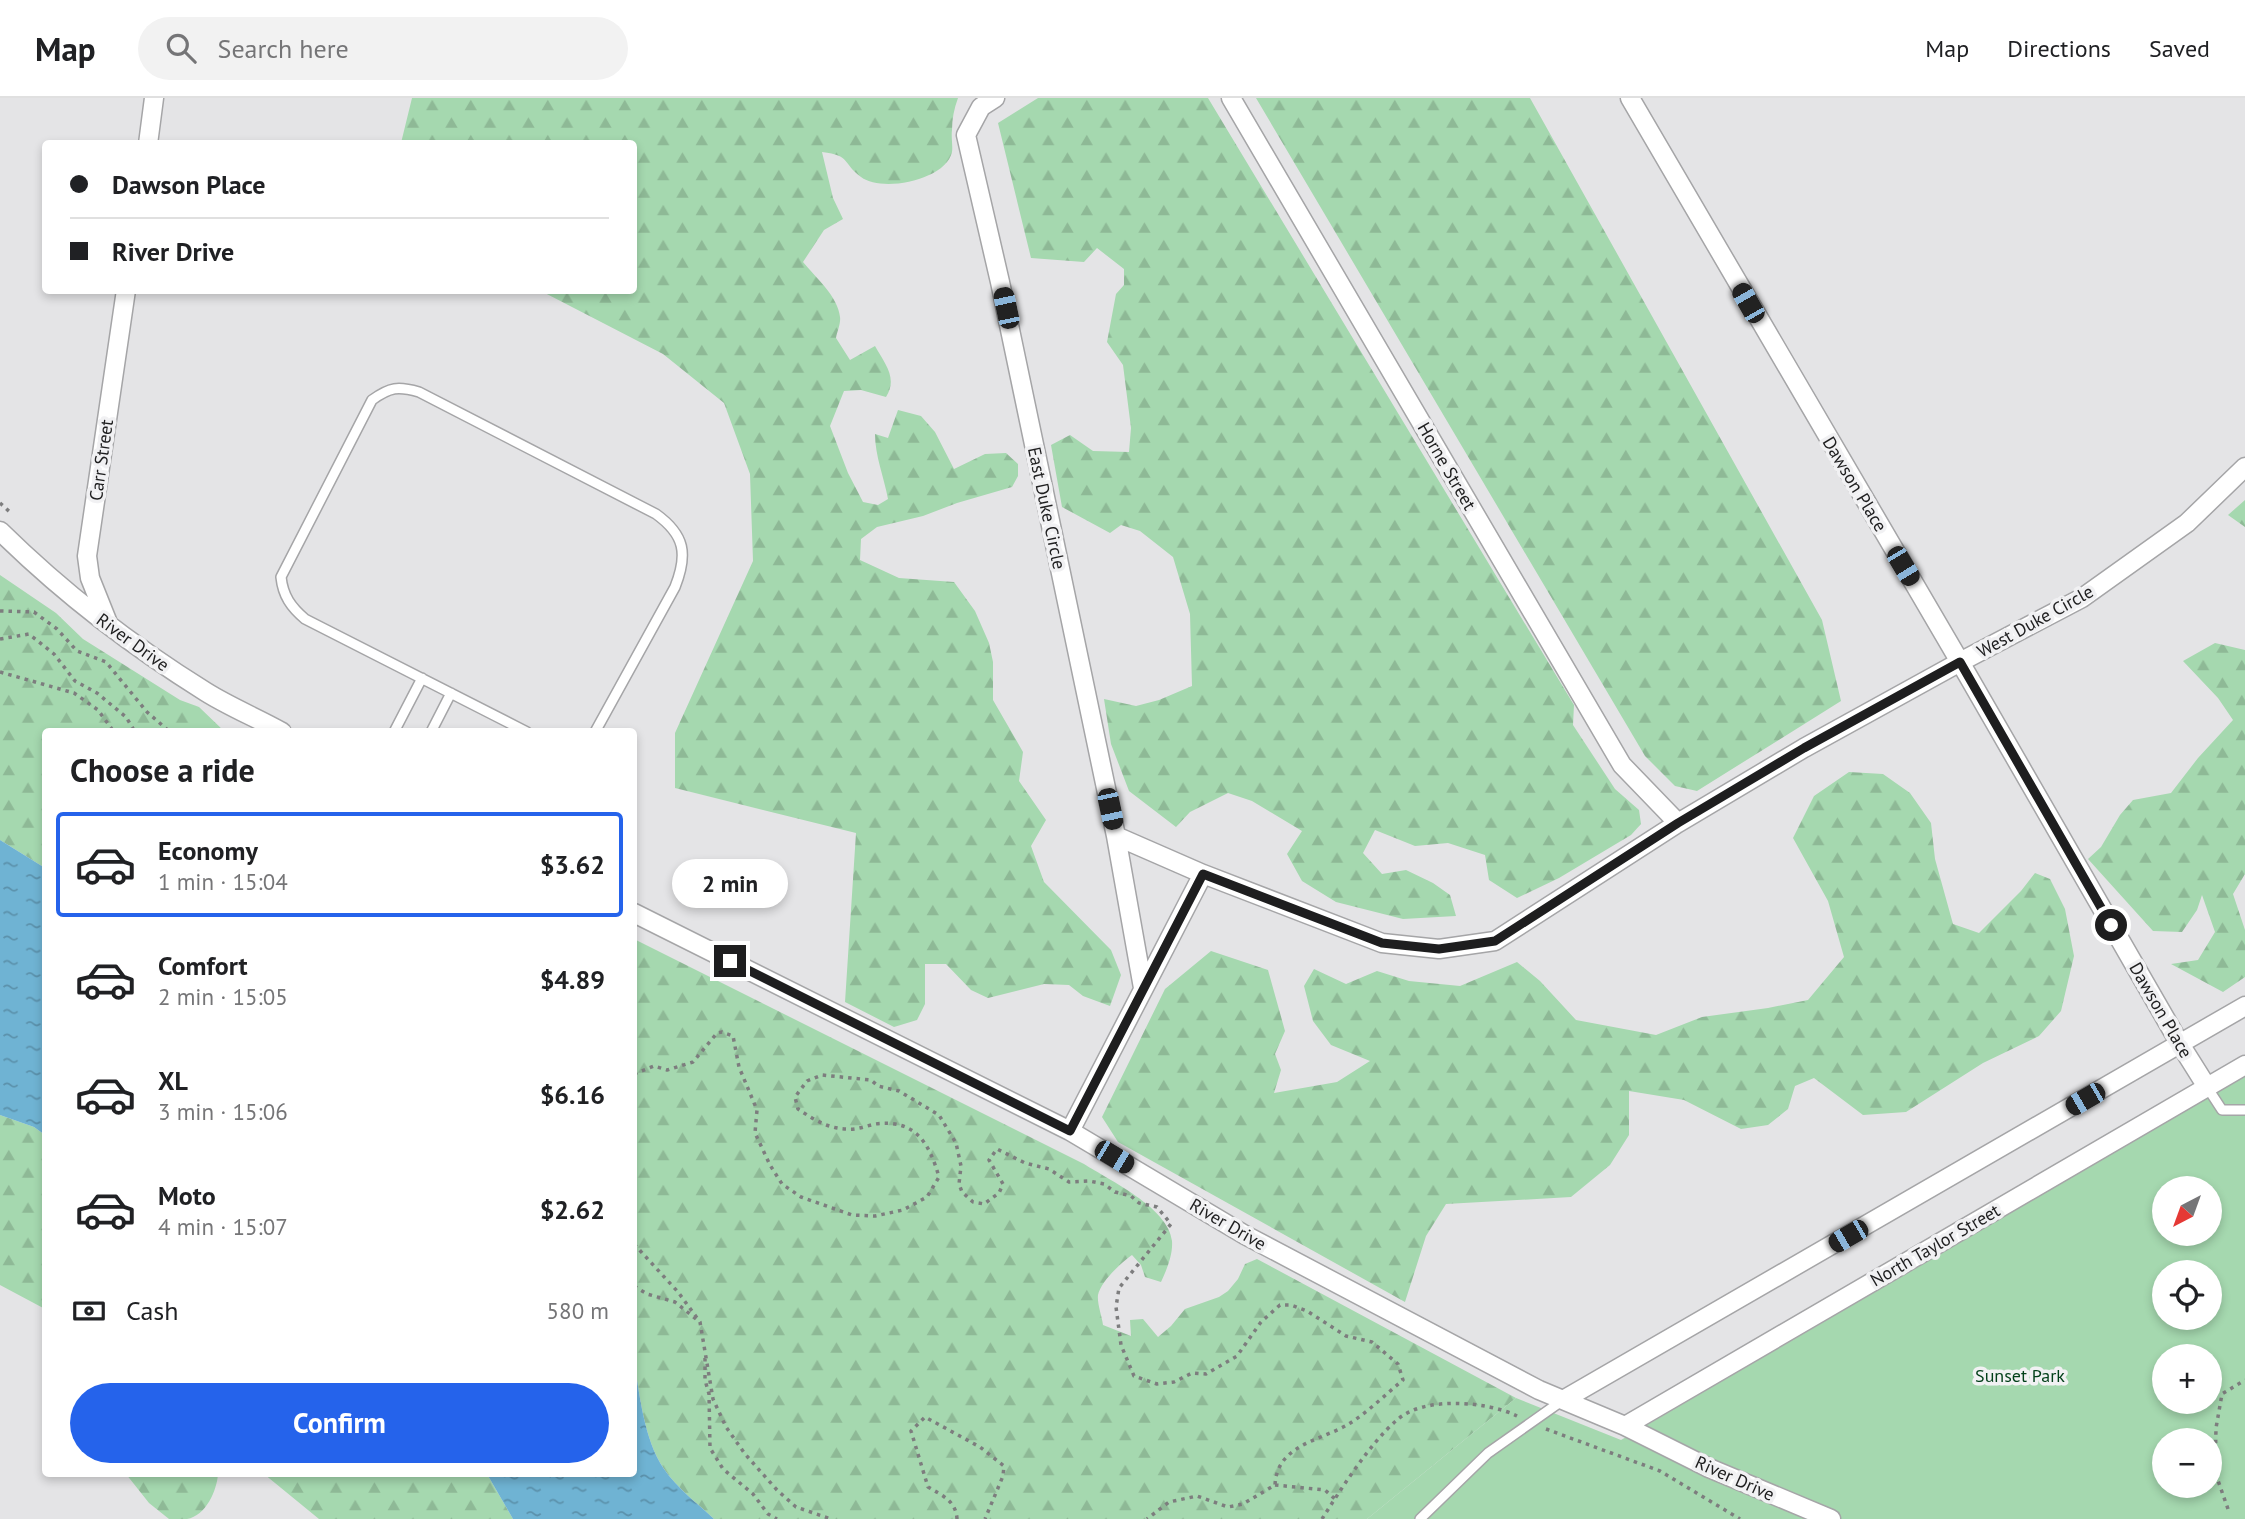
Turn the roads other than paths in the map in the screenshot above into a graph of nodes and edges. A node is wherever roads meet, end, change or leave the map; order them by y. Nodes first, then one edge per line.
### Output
1 (154, 98) edge
2 (995, 98) edge
3 (1231, 98) edge
4 (1630, 98) edge
5 (149, 140) edge
6 (125, 294) edge
7 (2245, 467) edge
8 (0, 531) edge
9 (110, 626) junction
10 (1960, 662) junction
11 (422, 678) junction
12 (451, 693) junction
13 (274, 728) edge
14 (396, 728) edge
15 (433, 728) edge
16 (519, 728) edge
17 (597, 728) edge
18 (1678, 823) junction
19 (1115, 836) junction
20 (1203, 874) junction
21 (637, 914) edge
22 (1143, 988) junction
23 (2245, 1006) edge
24 (2180, 1044) junction
25 (2245, 1065) edge
26 (2207, 1087) junction
27 (2245, 1110) edge
28 (1070, 1131) junction
29 (1563, 1400) junction
30 (1625, 1426) junction
31 (1420, 1519) edge
32 (1831, 1519) edge

1 - 5 street
2 - 19 street, East Duke Circle
3 - 18 street, Horne Street
4 - 10 street, Dawson Place
6 - 9 street, Carr Street
7 - 10 street, West Duke Circle
8 - 9 street, River Drive
9 - 13 street, River Drive
10 - 18 street, West Duke Circle
10 - 24 street, Dawson Place
11 - 12 lane
11 - 14 lane
11 - 17 lane
12 - 15 lane
12 - 16 lane
18 - 20 street, West Duke Circle
19 - 20 street
19 - 22 street
20 - 22 street
21 - 28 street, River Drive
22 - 28 street
23 - 24 street
24 - 26 street, Dawson Place
24 - 29 street
25 - 26 street, North Taylor Street
26 - 27 lane
26 - 30 street, North Taylor Street
28 - 29 street, River Drive
29 - 30 street, River Drive
29 - 31 lane
30 - 32 street, River Drive

